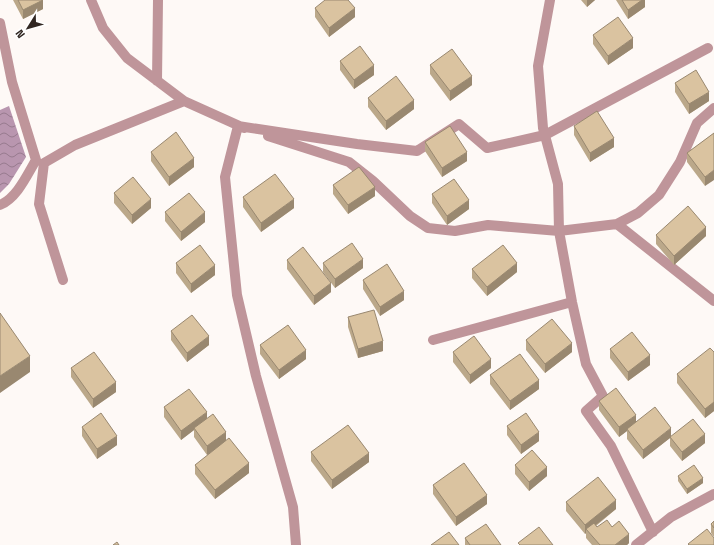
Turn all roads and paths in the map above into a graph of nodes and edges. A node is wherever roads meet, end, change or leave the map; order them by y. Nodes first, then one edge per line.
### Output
1 (91, 0) edge
2 (158, 0) edge
3 (550, 0) edge
4 (0, 23) edge
5 (708, 48) dead end
6 (157, 81) junction
7 (184, 101) junction
8 (714, 108) edge
9 (238, 126) junction
10 (545, 135) junction
11 (0, 205) edge
12 (617, 224) junction
13 (560, 231) junction
14 (63, 280) dead end
15 (714, 301) edge
16 (572, 302) junction
17 (433, 340) dead end
18 (714, 494) edge
19 (653, 532) junction
20 (296, 545) edge
21 (636, 545) edge

1 - 6 street
2 - 6 street
3 - 10 street
4 - 11 street
5 - 10 street
6 - 7 street
7 - 9 street
7 - 14 street
8 - 12 street
9 - 10 street
9 - 13 street
9 - 20 street
10 - 13 street
12 - 13 street
12 - 15 street
13 - 16 street
16 - 17 street
16 - 19 street
18 - 19 street
19 - 21 street

